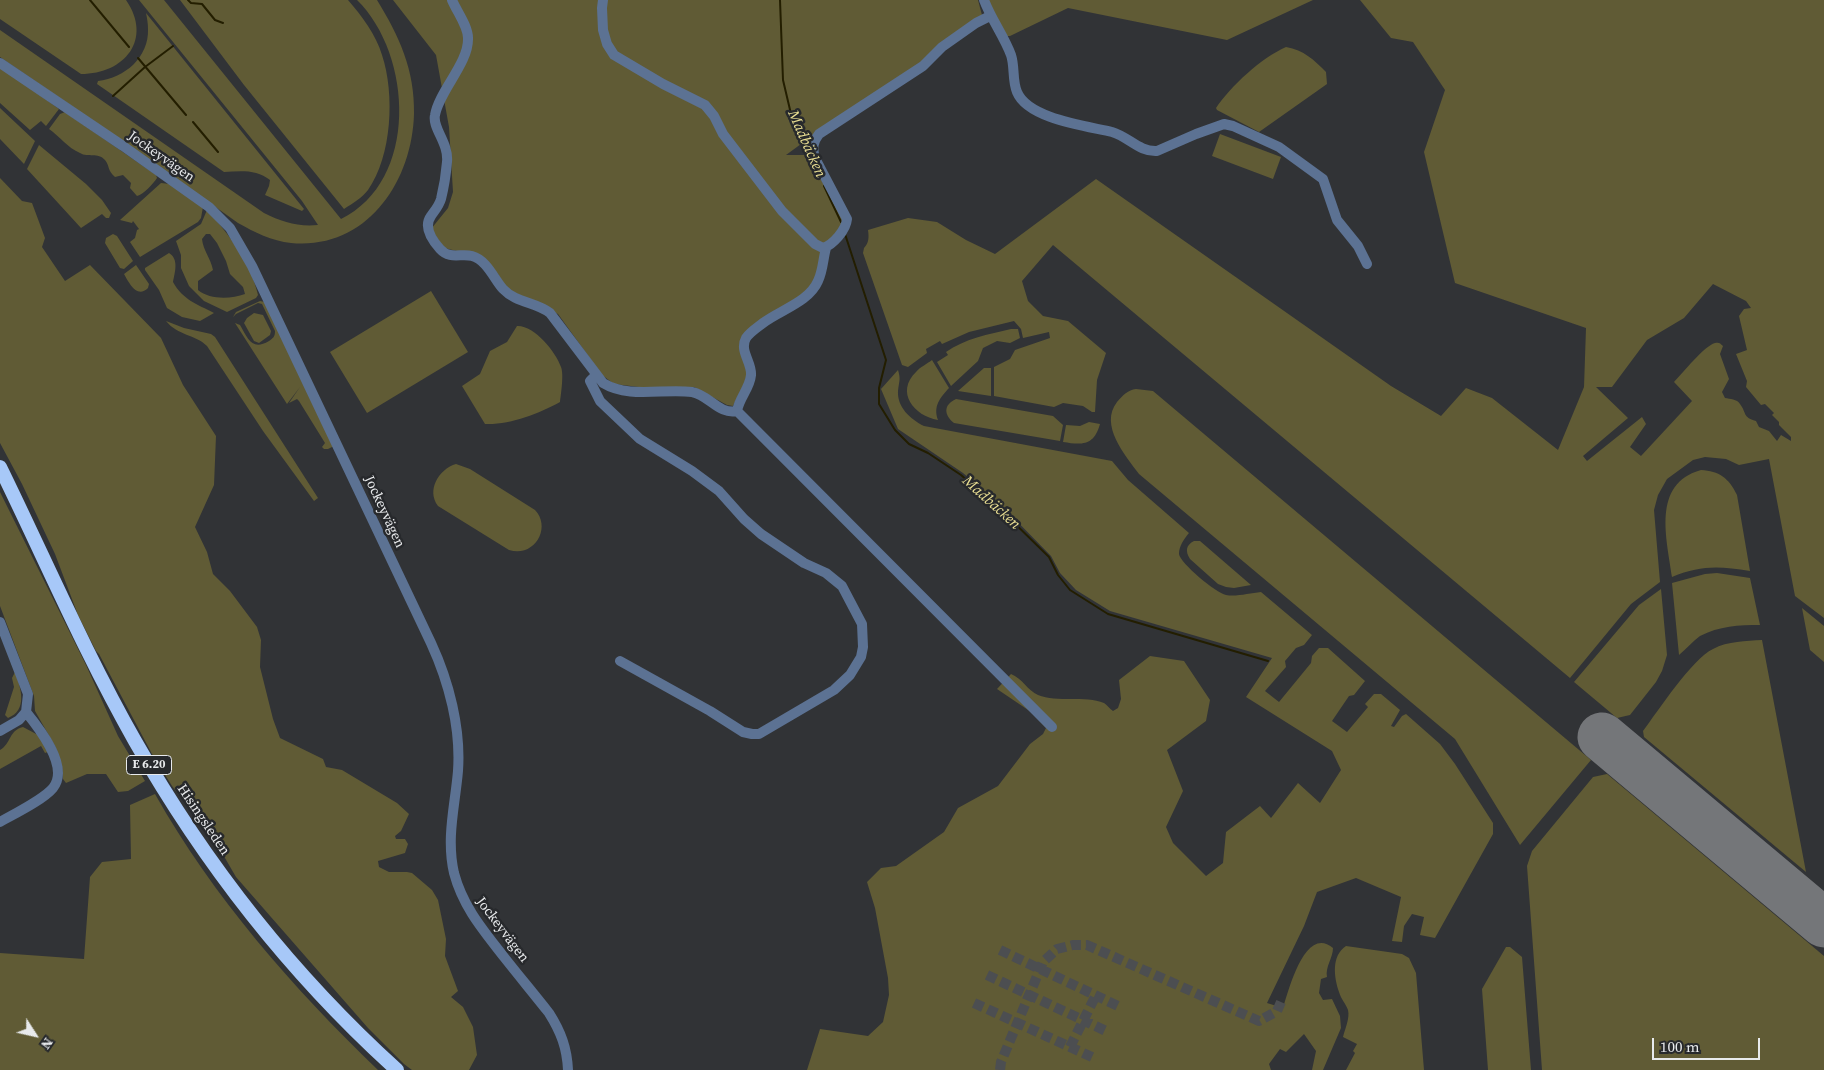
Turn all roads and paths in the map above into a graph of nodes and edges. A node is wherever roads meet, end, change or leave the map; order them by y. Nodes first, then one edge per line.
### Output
1 (452, 0) edge
2 (603, 0) edge
3 (984, 0) edge
4 (990, 16) junction
5 (0, 63) edge
6 (826, 248) junction
7 (1367, 264) dead end
8 (596, 375) junction
9 (737, 411) junction
10 (0, 467) edge
11 (0, 622) edge
12 (620, 661) dead end
13 (26, 712) junction
14 (1052, 727) dead end
15 (0, 731) edge
16 (0, 822) edge
17 (397, 1070) edge
18 (568, 1070) edge

1 - 8 street
2 - 6 street
3 - 4 street
4 - 6 street
4 - 7 street
5 - 18 street, Jockeyvägen
6 - 9 street
8 - 9 street
8 - 12 street
9 - 14 street
10 - 17 highway, Hisingsleden / E 6.20
11 - 13 street
13 - 15 street
13 - 16 street

